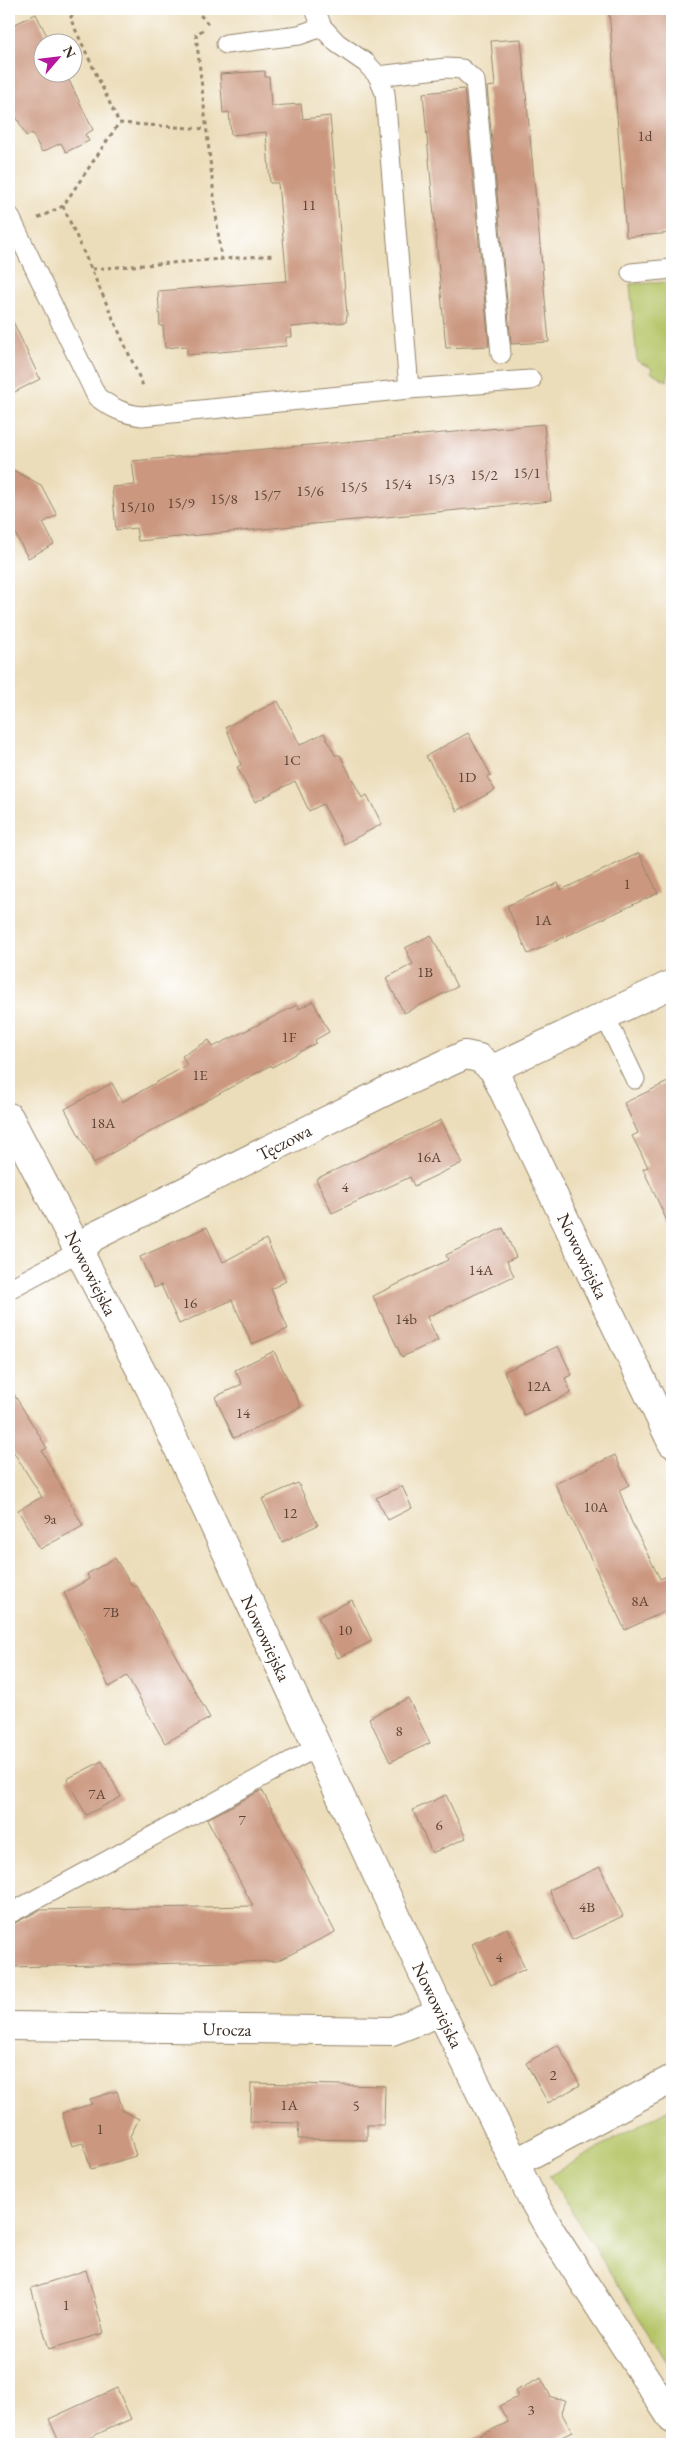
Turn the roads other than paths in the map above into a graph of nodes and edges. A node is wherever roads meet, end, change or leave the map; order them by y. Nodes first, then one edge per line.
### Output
1 (316, 9) edge
2 (322, 27) junction
3 (226, 44) dead end
4 (378, 76) junction
5 (12, 222) edge
6 (672, 268) edge
7 (631, 273) dead end
8 (501, 354) dead end
9 (531, 380) dead end
10 (409, 389) junction
11 (672, 984) edge
12 (605, 1016) junction
13 (493, 1069) junction
14 (634, 1080) dead end
15 (9, 1117) edge
16 (80, 1251) junction
17 (9, 1289) edge
18 (672, 1443) edge
19 (317, 1747) junction
20 (9, 1914) edge
21 (441, 2012) junction
22 (9, 2026) edge
23 (672, 2079) edge
24 (515, 2163) junction
25 (672, 2419) edge

1 - 2 lane
2 - 3 lane
2 - 4 lane
4 - 8 lane
4 - 10 lane
5 - 10 lane
6 - 7 lane
9 - 10 lane
11 - 12 street
12 - 13 street
12 - 14 lane
13 - 16 street, Tęczowa
13 - 18 street, Nowowiejska
15 - 16 street, Nowowiejska
16 - 17 lane
16 - 19 street, Nowowiejska
19 - 20 lane
19 - 21 street, Nowowiejska
21 - 22 street, Urocza
21 - 24 street, Nowowiejska
23 - 24 street
24 - 25 street, Nowowiejska

